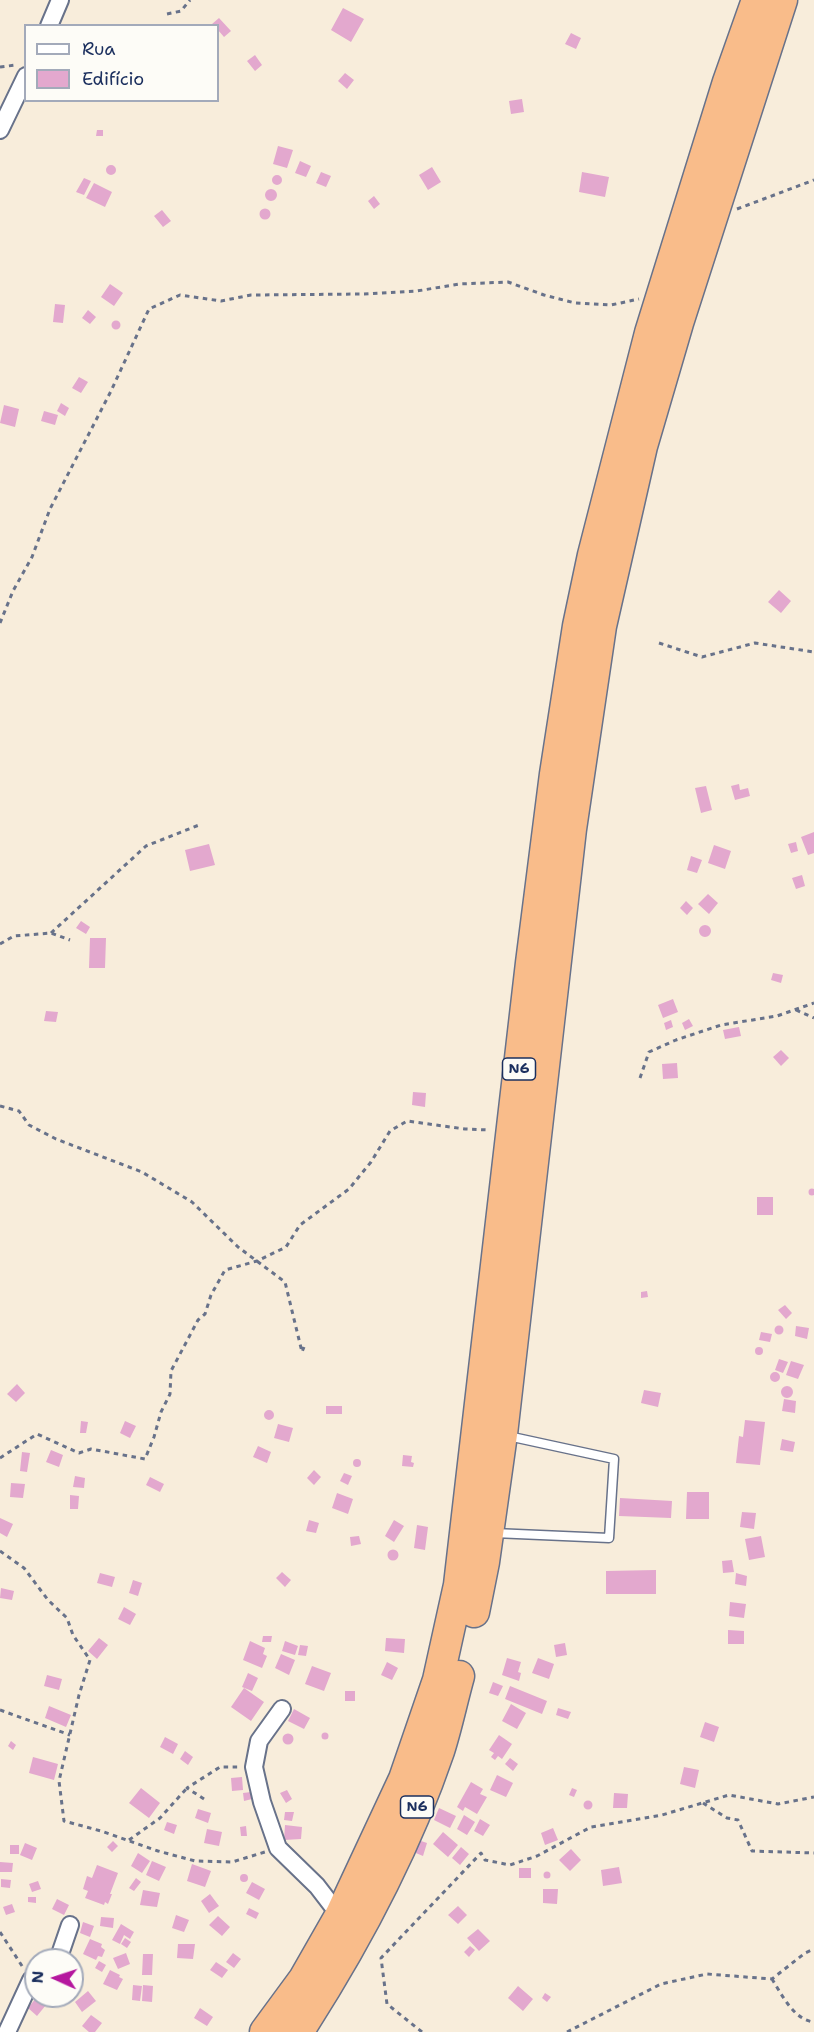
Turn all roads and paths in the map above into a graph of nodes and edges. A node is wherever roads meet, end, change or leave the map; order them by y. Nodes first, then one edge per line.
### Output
1 (60, 0) edge
2 (190, 0) edge
3 (757, 0) edge
4 (782, 0) edge
5 (167, 14) dead end
6 (49, 24) edge
7 (24, 63) edge
8 (0, 67) edge
9 (24, 80) edge
10 (0, 130) edge
11 (814, 180) edge
12 (712, 218) junction
13 (662, 293) junction
14 (0, 623) edge
15 (659, 643) dead end
16 (814, 652) edge
17 (198, 825) dead end
18 (51, 933) junction
19 (70, 940) dead end
20 (0, 944) edge
21 (814, 1003) edge
22 (794, 1010) junction
23 (814, 1017) edge
24 (640, 1078) dead end
25 (0, 1106) edge
26 (511, 1131) junction
27 (257, 1261) junction
28 (304, 1347) dead end
29 (502, 1434) junction
30 (0, 1458) edge
31 (488, 1533) junction
32 (0, 1551) edge
33 (282, 1709) dead end
34 (0, 1710) edge
35 (70, 1735) junction
36 (254, 1767) junction
37 (187, 1788) junction
38 (814, 1797) edge
39 (204, 1799) dead end
40 (703, 1803) junction
41 (128, 1841) junction
42 (278, 1848) junction
43 (814, 1853) edge
44 (340, 1916) junction
45 (70, 1925) dead end
46 (0, 1932) edge
47 (62, 1948) edge
48 (814, 1949) edge
49 (24, 1965) edge
50 (772, 1979) junction
51 (24, 1999) edge
52 (814, 2022) edge
53 (7, 2032) edge
54 (265, 2032) edge
55 (298, 2032) edge
56 (422, 2032) edge
57 (567, 2032) edge

1 - 6 street
2 - 5 path
3 - 13 highway, N6
4 - 12 highway, N6
7 - 8 path
9 - 10 street
11 - 12 path
12 - 29 highway, N6
13 - 14 path
13 - 26 highway, N6
15 - 16 path
17 - 18 path
18 - 19 path
18 - 20 path
21 - 22 path
22 - 23 path
22 - 24 path
25 - 27 path
26 - 27 path
26 - 44 highway, N6
27 - 28 path
27 - 30 path
29 - 31 highway, N6
29 - 31 lane
31 - 55 highway, N6
32 - 35 path
33 - 36 street
34 - 35 path
35 - 41 path
36 - 37 path
36 - 42 street
37 - 39 path
37 - 41 path
38 - 40 path
40 - 43 path
40 - 56 path
41 - 42 path
42 - 44 street
44 - 54 highway, N6
45 - 47 street
46 - 49 path
48 - 50 path
50 - 52 path
50 - 57 path
51 - 53 street

